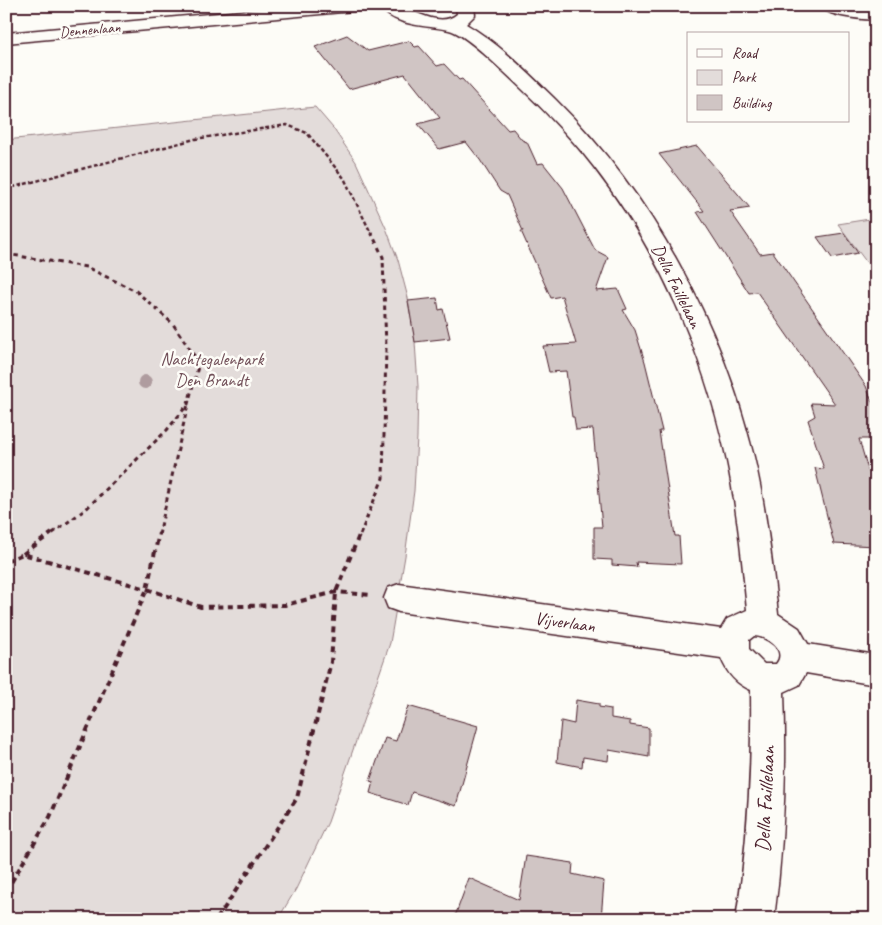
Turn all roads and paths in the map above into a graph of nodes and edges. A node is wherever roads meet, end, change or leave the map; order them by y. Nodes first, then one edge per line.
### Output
1 (353, 6) edge
2 (388, 6) edge
3 (829, 6) edge
4 (459, 15) edge
5 (876, 16) edge
6 (6, 38) edge
7 (6, 189) edge
8 (6, 254) edge
9 (188, 404) junction
10 (23, 554) junction
11 (6, 561) edge
12 (147, 589) junction
13 (336, 592) junction
14 (399, 598) joint
15 (764, 622) junction
16 (732, 645) junction
17 (796, 657) junction
18 (876, 670) edge
19 (767, 680) junction
20 (6, 891) edge
21 (217, 919) edge
22 (755, 919) edge

1 - 6 street, Dennenlaan
2 - 4 street
3 - 5 street
4 - 15 street, Della Faillelaan
7 - 13 path
8 - 9 path
9 - 10 path
9 - 12 path
10 - 11 path
10 - 12 path
12 - 13 path
12 - 20 path
13 - 14 path
13 - 21 path
14 - 16 street, Vijverlaan
15 - 16 street
15 - 17 street
16 - 19 street
17 - 18 street
17 - 19 street
19 - 22 street, Della Faillelaan

